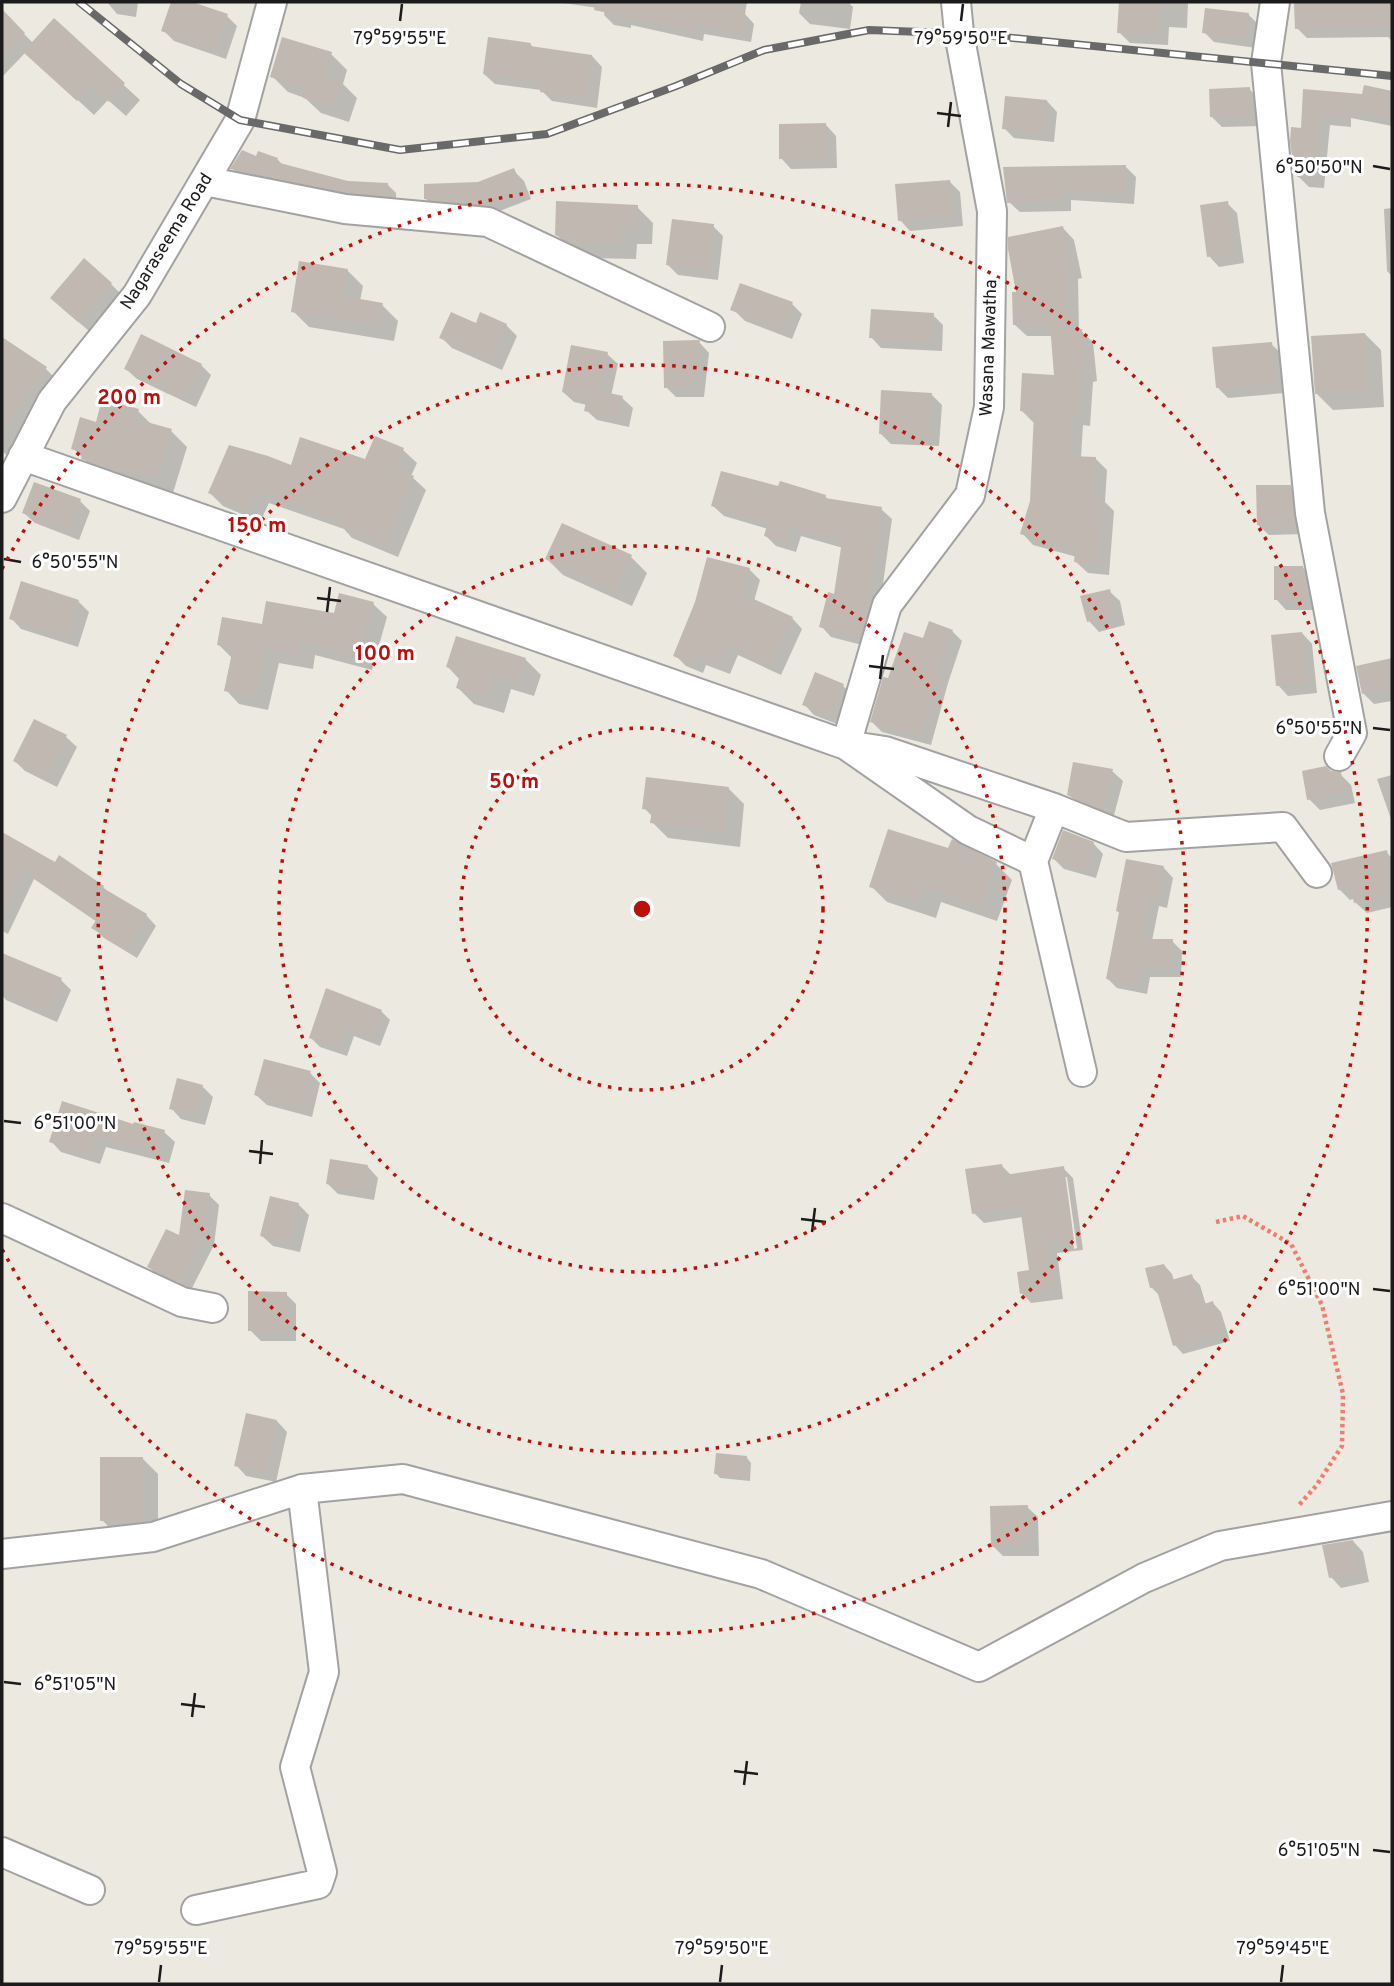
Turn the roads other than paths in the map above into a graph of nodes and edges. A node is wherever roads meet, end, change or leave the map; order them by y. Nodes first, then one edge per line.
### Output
1 (272, 2) edge
2 (956, 2) edge
3 (1275, 2) edge
4 (205, 181) junction
5 (710, 327) dead end
6 (23, 456) junction
7 (2, 498) edge
8 (846, 745) junction
9 (1339, 756) dead end
10 (1054, 808) junction
11 (1033, 861) junction
12 (1317, 873) dead end
13 (1082, 1072) dead end
14 (2, 1218) edge
15 (213, 1308) dead end
16 (302, 1489) junction
17 (1392, 1516) edge
18 (2, 1554) edge
19 (2, 1852) edge
20 (90, 1890) dead end
21 (196, 1910) dead end

1 - 4 street, Nagaraseema Road
2 - 8 street, Wasana Mawatha
3 - 9 street
4 - 5 street
4 - 6 street, Nagaraseema Road
6 - 7 street, Nagaraseema Road
6 - 8 street
8 - 10 street
8 - 11 street
10 - 11 street
10 - 12 street
11 - 13 street
14 - 15 street
16 - 17 street
16 - 18 street
16 - 21 street
19 - 20 street

